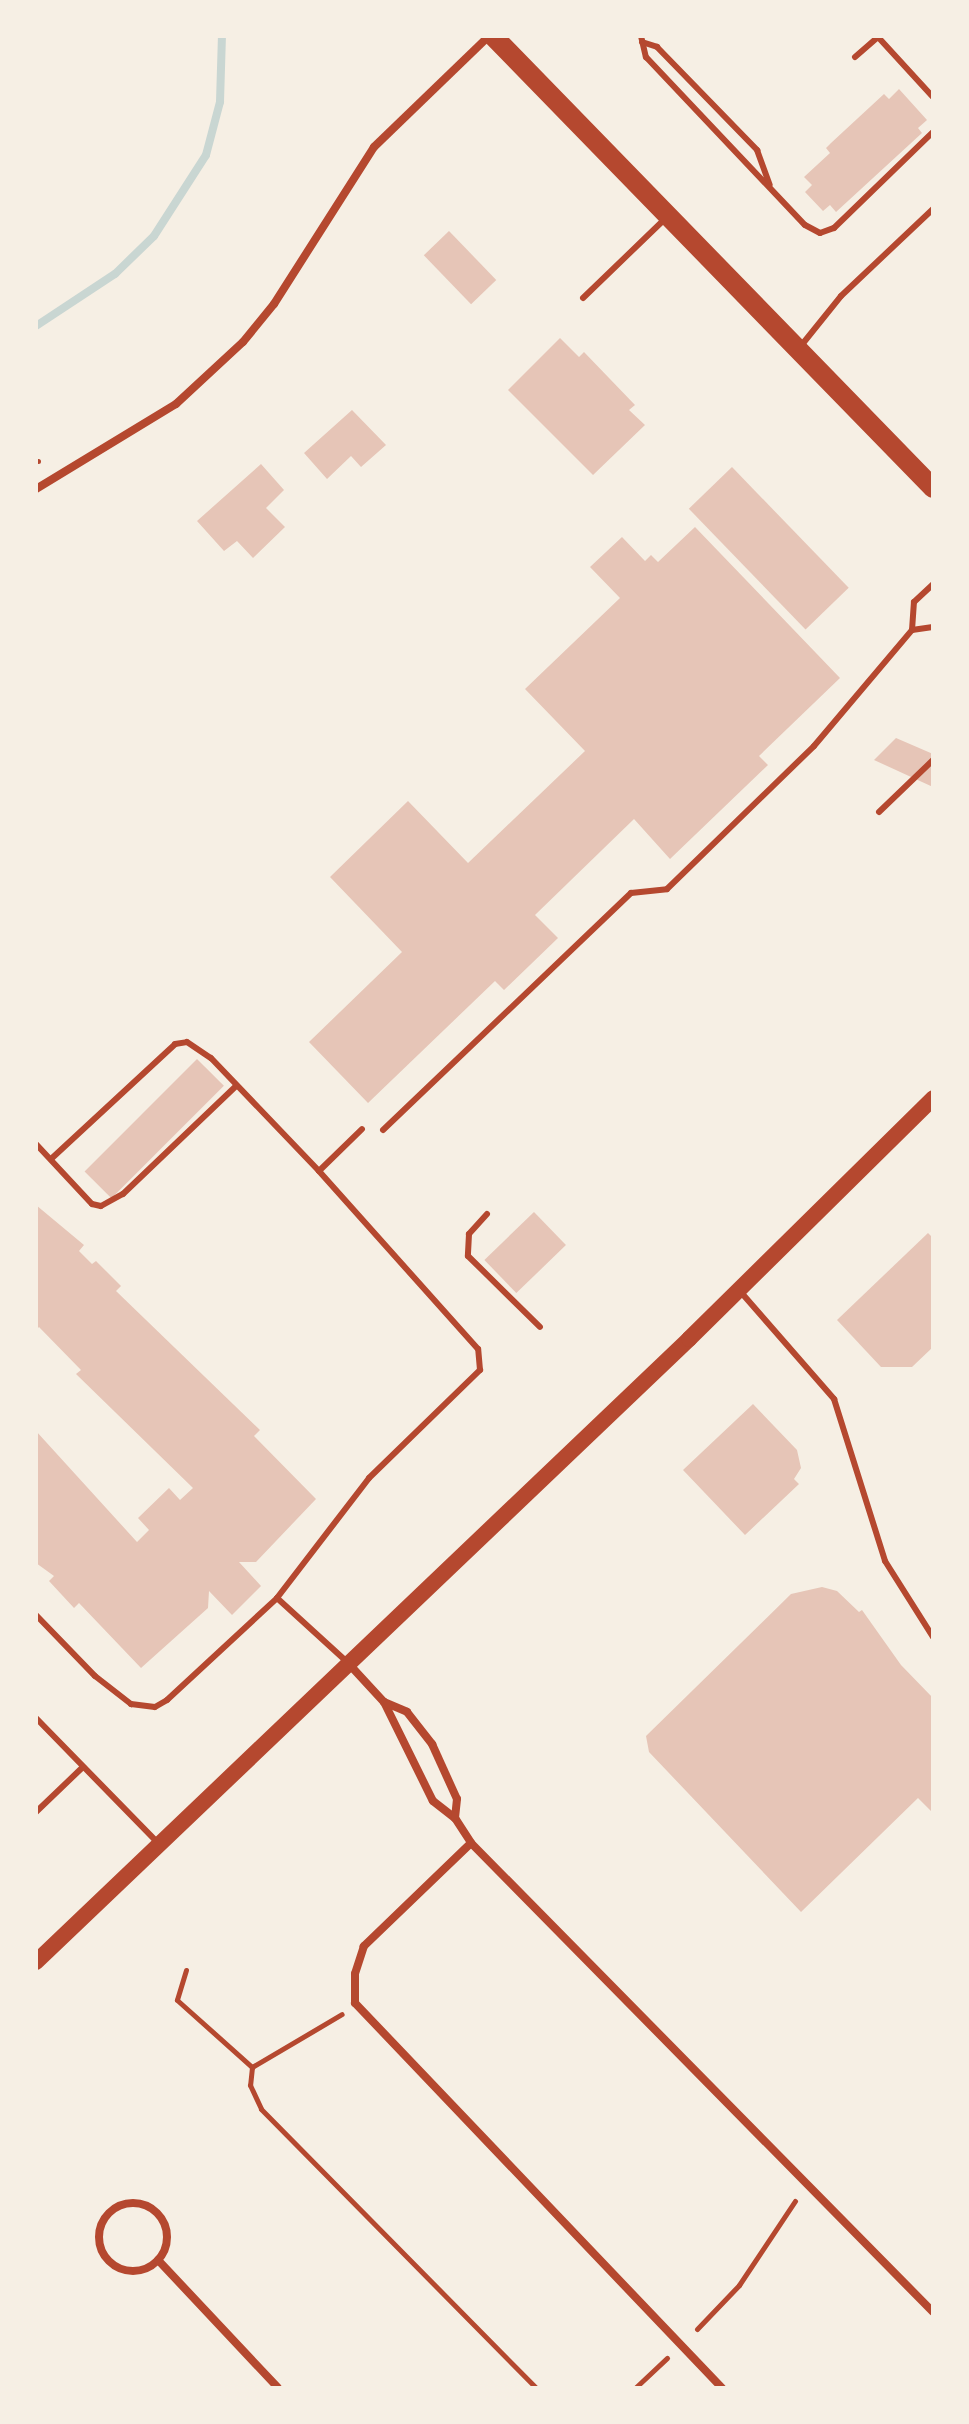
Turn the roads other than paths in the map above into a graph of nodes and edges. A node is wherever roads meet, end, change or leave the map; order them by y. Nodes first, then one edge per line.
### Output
1 (491, 36) edge
2 (879, 37) edge
3 (641, 39) edge
4 (855, 57) dead end
5 (933, 97) edge
6 (933, 132) edge
7 (772, 189) junction
8 (933, 209) edge
9 (669, 216) junction
10 (583, 298) dead end
11 (797, 351) junction
12 (933, 488) edge
13 (36, 489) edge
14 (933, 584) edge
15 (933, 627) edge
16 (912, 630) junction
17 (933, 760) edge
18 (879, 812) dead end
19 (236, 1086) junction
20 (933, 1098) edge
21 (362, 1129) dead end
22 (383, 1130) dead end
23 (36, 1144) edge
24 (51, 1159) junction
25 (319, 1171) junction
26 (487, 1214) dead end
27 (739, 1290) junction
28 (540, 1327) dead end
29 (277, 1598) junction
30 (36, 1615) edge
31 (933, 1637) edge
32 (347, 1662) junction
33 (384, 1702) junction
34 (37, 1720) edge
35 (83, 1767) junction
36 (36, 1812) edge
37 (455, 1818) junction
38 (471, 1843) junction
39 (159, 1844) junction
40 (36, 1962) edge
41 (158, 2260) junction
42 (933, 2312) edge
43 (278, 2388) edge
44 (722, 2388) edge

1 - 9 main road
1 - 13 street
2 - 4 lane
2 - 5 lane
3 - 7 lane
3 - 7 lane
6 - 7 lane
8 - 11 lane
9 - 10 lane
9 - 11 main road
11 - 12 main road
14 - 16 lane
15 - 16 lane
16 - 22 lane
17 - 18 lane
19 - 24 lane
19 - 24 lane
19 - 25 lane
20 - 27 main road
21 - 25 lane
23 - 24 lane
25 - 29 lane
26 - 28 lane
27 - 31 lane
27 - 32 main road
29 - 30 lane
29 - 32 lane
32 - 33 street
32 - 39 main road
33 - 37 street
33 - 37 street
34 - 35 lane
35 - 36 lane
35 - 39 lane
37 - 38 street
38 - 42 street
38 - 44 street
39 - 40 main road
41 - 41 street
41 - 43 street

